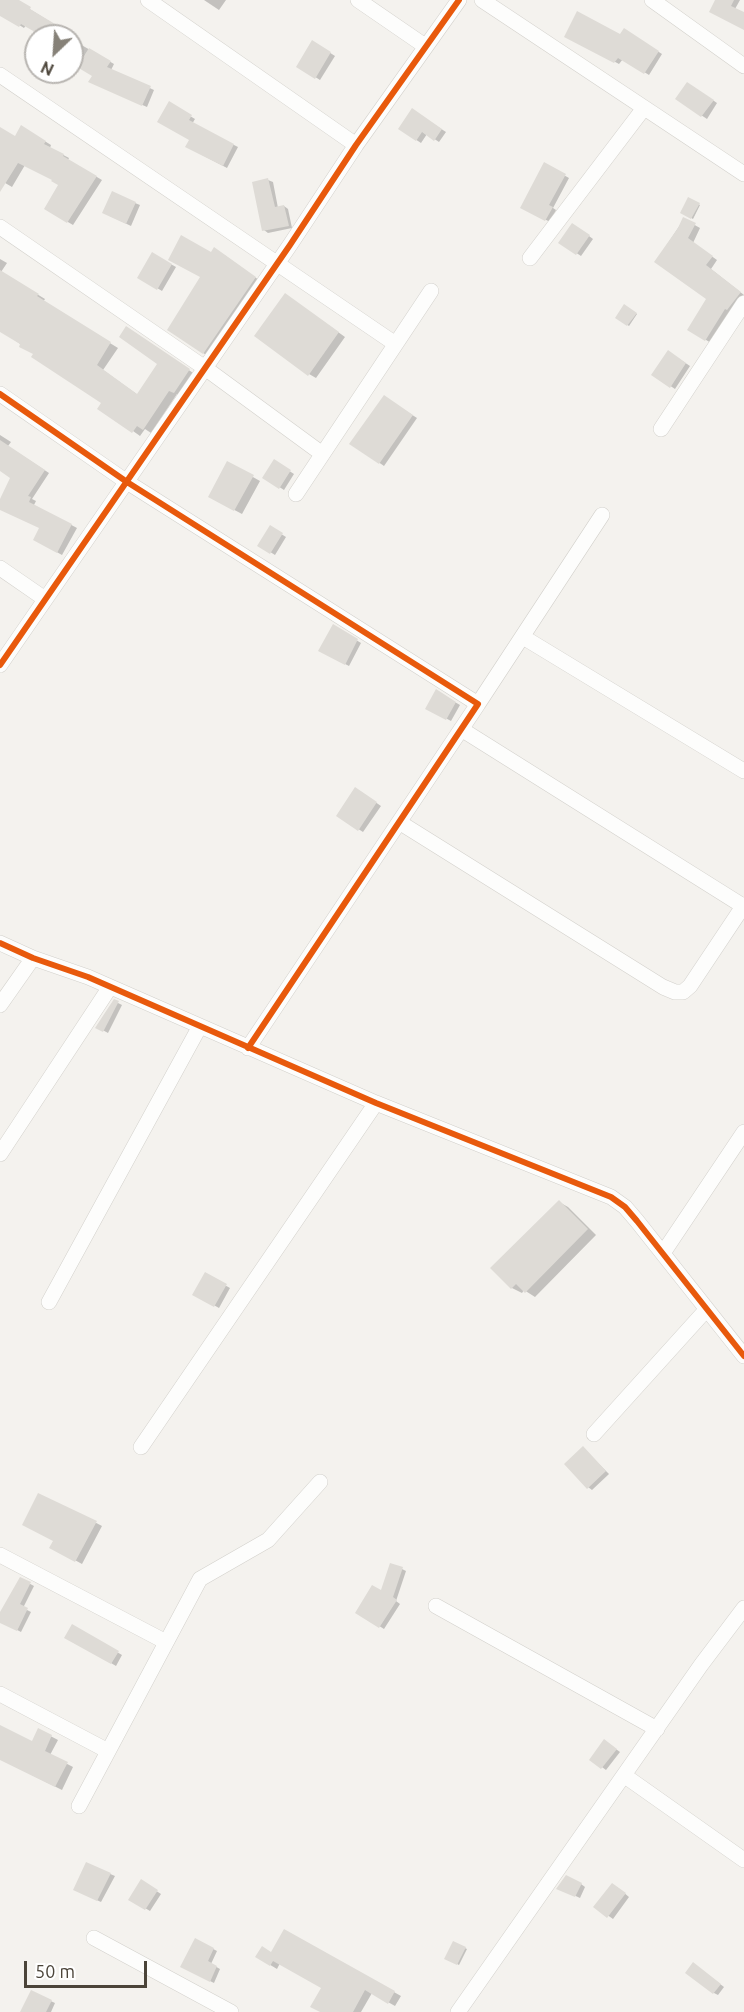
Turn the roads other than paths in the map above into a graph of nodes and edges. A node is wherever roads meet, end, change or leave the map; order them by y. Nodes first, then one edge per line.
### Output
1 (148, 0) edge
2 (358, 0) edge
3 (459, 0) edge
4 (482, 0) edge
5 (652, 0) edge
6 (425, 46) junction
7 (744, 66) edge
8 (0, 75) edge
9 (644, 108) junction
10 (356, 145) junction
11 (744, 174) edge
12 (0, 227) edge
13 (530, 258) dead end
14 (278, 262) junction
15 (431, 291) dead end
16 (744, 303) edge
17 (394, 343) junction
18 (205, 368) junction
19 (0, 394) edge
20 (660, 429) dead end
21 (321, 453) junction
22 (127, 482) junction
23 (296, 494) dead end
24 (602, 515) dead end
25 (0, 568) edge
26 (45, 599) junction
27 (523, 637) junction
28 (0, 665) edge
29 (478, 704) junction
30 (461, 729) junction
31 (744, 771) edge
32 (399, 822) junction
33 (744, 905) edge
34 (0, 943) edge
35 (33, 958) junction
36 (110, 987) junction
37 (0, 1005) edge
38 (200, 1026) junction
39 (248, 1048) junction
40 (376, 1103) junction
41 (744, 1132) edge
42 (0, 1154) edge
43 (663, 1253) junction
44 (49, 1302) dead end
45 (706, 1310) junction
46 (743, 1351) edge
47 (594, 1434) dead end
48 (141, 1447) dead end
49 (320, 1482) dead end
50 (0, 1556) edge
51 (436, 1606) dead end
52 (744, 1608) edge
53 (166, 1642) junction
54 (0, 1694) edge
55 (657, 1730) junction
56 (108, 1751) junction
57 (625, 1776) junction
58 (79, 1806) dead end
59 (744, 1860) edge
60 (94, 1938) dead end
61 (231, 2012) edge
62 (458, 2012) edge

1 - 10 street
2 - 6 street
3 - 6 street
4 - 9 street
5 - 7 street
6 - 10 street
8 - 14 street
9 - 11 street
9 - 13 street
10 - 14 street
12 - 18 street
14 - 17 street
14 - 18 street
15 - 17 street
16 - 20 street
17 - 21 street
18 - 21 street
18 - 22 street
19 - 22 street
21 - 23 street
22 - 26 street
22 - 29 street
24 - 27 street
25 - 26 street
26 - 28 street
27 - 29 street
27 - 31 street
29 - 30 street
30 - 32 street
30 - 33 street
32 - 33 street
32 - 39 street
34 - 35 street
35 - 36 street
35 - 37 street
36 - 38 street
36 - 42 street
38 - 39 street
38 - 44 street
39 - 40 street
40 - 43 street
40 - 48 street
41 - 43 street
43 - 45 street
45 - 46 street
45 - 47 street
49 - 53 street
50 - 53 street
51 - 55 street
52 - 55 street
53 - 56 street
54 - 56 street
55 - 57 street
56 - 58 street
57 - 59 street
57 - 62 street
60 - 61 street

